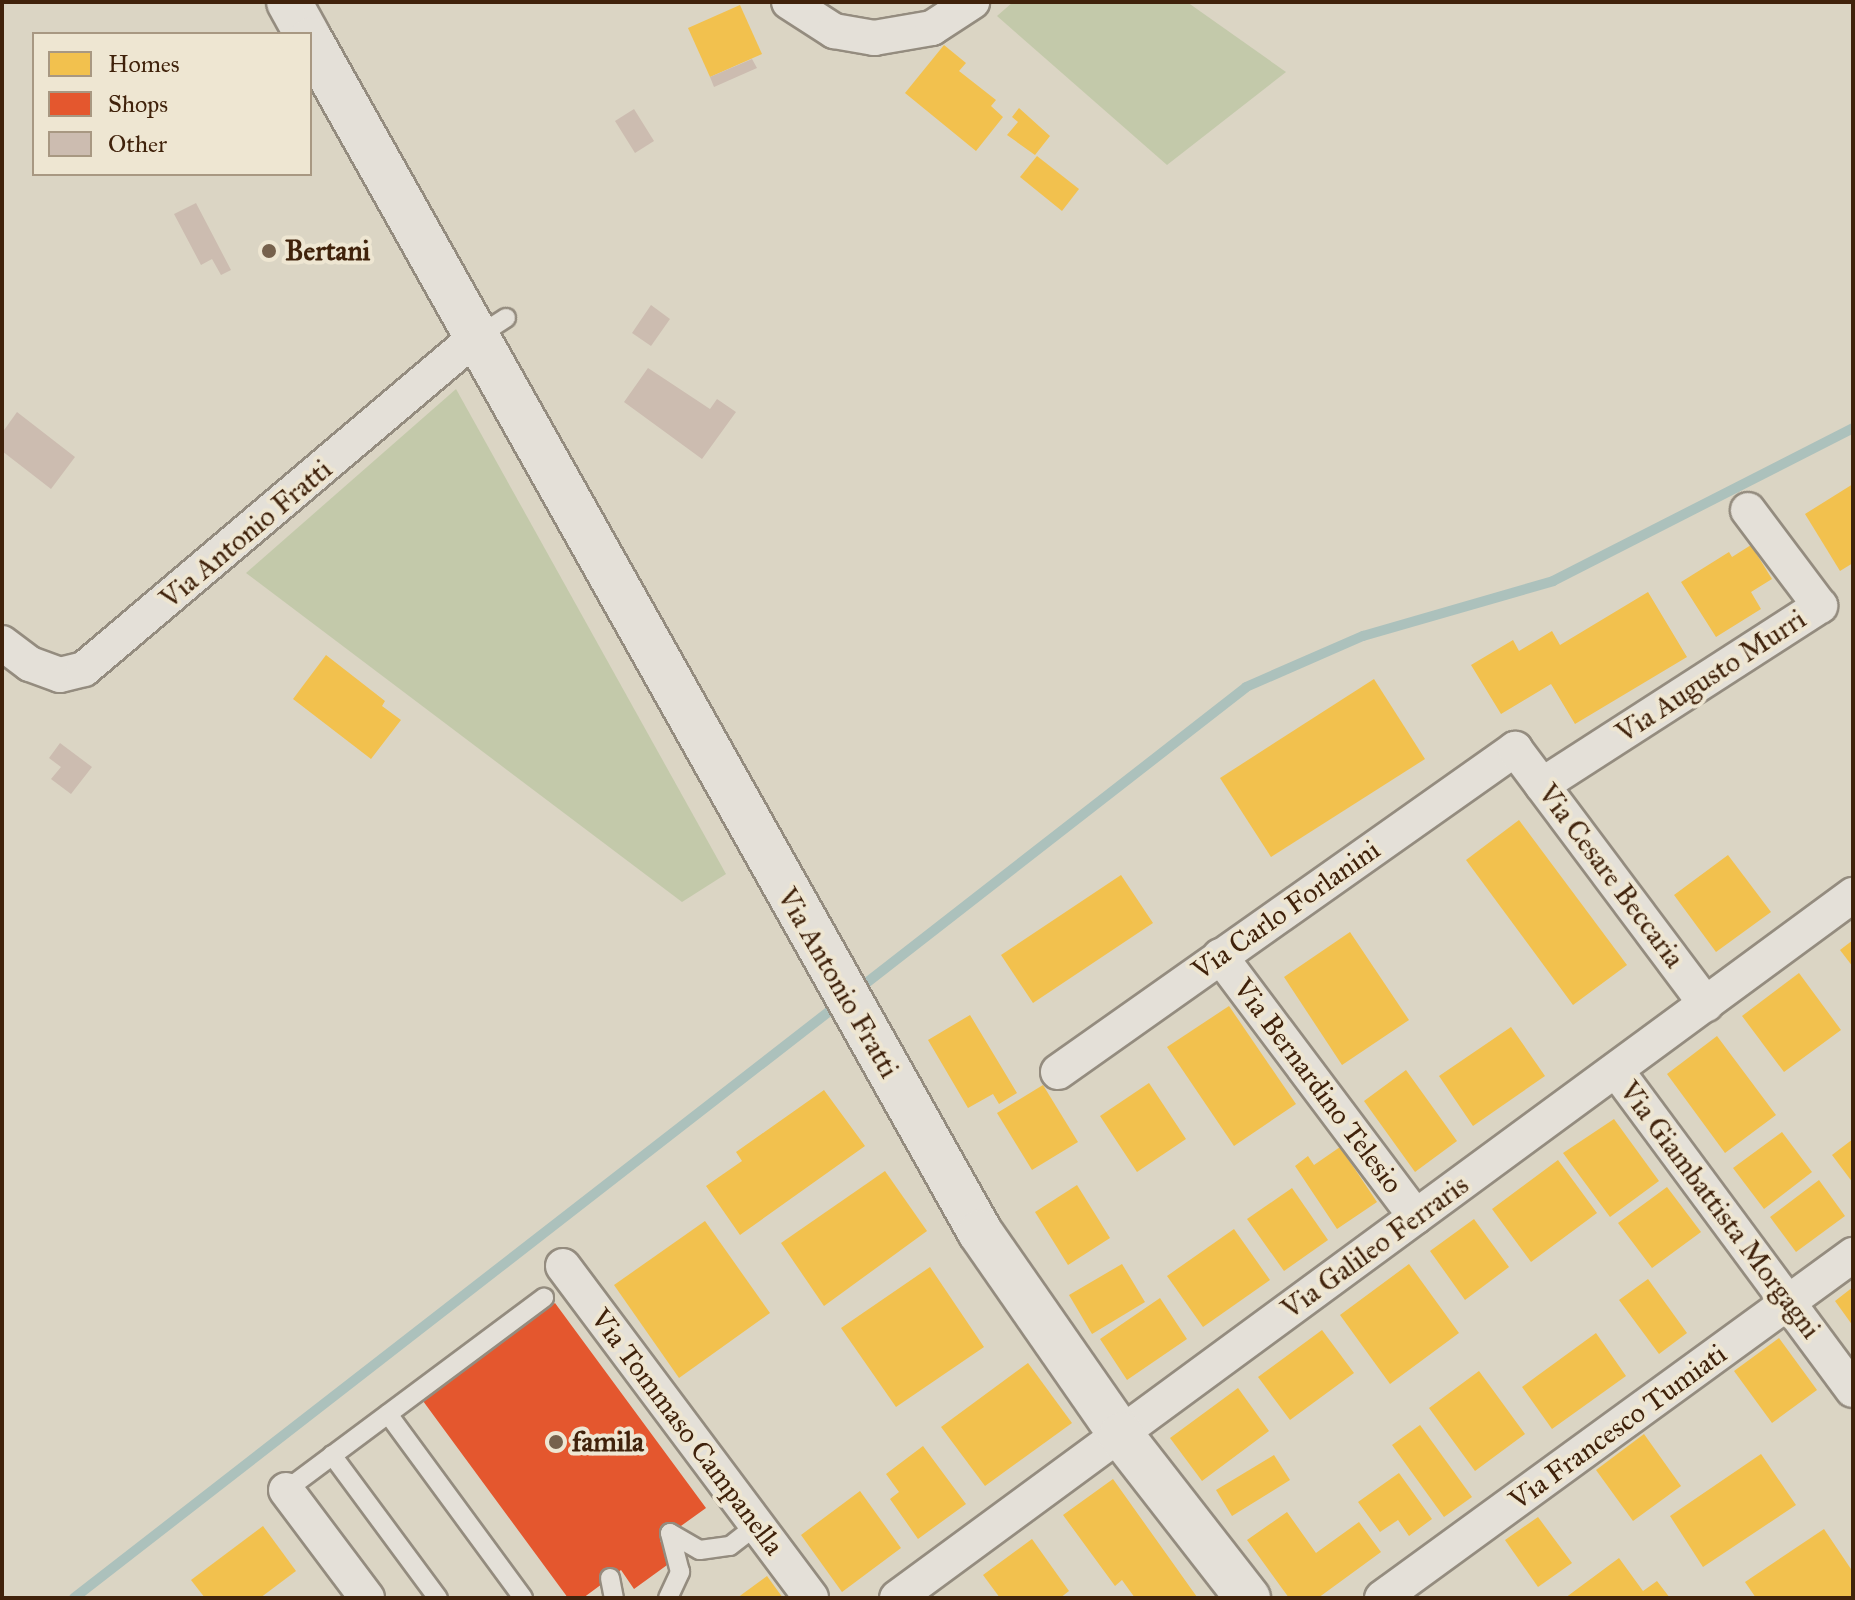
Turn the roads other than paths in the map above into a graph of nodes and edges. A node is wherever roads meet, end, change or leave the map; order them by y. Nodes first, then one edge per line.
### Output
1 (289, 2) edge
2 (789, 2) edge
3 (972, 2) edge
4 (306, 32) edge
5 (312, 43) edge
6 (491, 328) junction
7 (1748, 510) dead end
8 (2, 643) edge
9 (1515, 749) joint
10 (1542, 785) junction
11 (1853, 895) edge
12 (1220, 956) junction
13 (1706, 1004) junction
14 (1616, 1070) junction
15 (1058, 1072) dead end
16 (1416, 1217) junction
17 (1853, 1255) edge
18 (563, 1266) dead end
19 (544, 1298) dead end
20 (1789, 1302) junction
21 (1853, 1390) edge
22 (388, 1414) junction
23 (1121, 1435) junction
24 (332, 1455) junction
25 (286, 1490) joint
26 (757, 1525) junction
27 (610, 1578) dead end
28 (367, 1598) edge
29 (438, 1598) edge
30 (523, 1598) edge
31 (614, 1598) edge
32 (668, 1598) edge
33 (811, 1598) edge
34 (897, 1598) edge
35 (1248, 1598) edge
36 (1382, 1598) edge

1 - 4 street
2 - 3 street
5 - 6 street, Via Antonio Fratti
6 - 8 street, Via Antonio Fratti
6 - 23 street, Via Antonio Fratti
7 - 10 street, Via Augusto Murri
9 - 10 street, Via Cesare Beccaria
9 - 12 street, Via Carlo Forlanini
10 - 13 street, Via Cesare Beccaria
11 - 13 street, Via Galileo Ferraris
12 - 15 street, Via Carlo Forlanini
12 - 16 street, Via Bernardino Telesio
13 - 14 street, Via Galileo Ferraris
14 - 16 street, Via Galileo Ferraris
14 - 20 street, Via Giambattista Morgagni
16 - 23 street, Via Galileo Ferraris
17 - 20 street, Via Francesco Tumiati
18 - 26 street, Via Tommaso Campanella
19 - 22 lane
20 - 21 street, Via Giambattista Morgagni
20 - 36 street, Via Francesco Tumiati
22 - 24 lane
22 - 30 lane
23 - 34 street, Via Galileo Ferraris
23 - 35 street, Via Antonio Fratti
24 - 25 lane
24 - 29 lane
25 - 28 street
26 - 32 lane
26 - 33 street, Via Tommaso Campanella
27 - 31 lane

